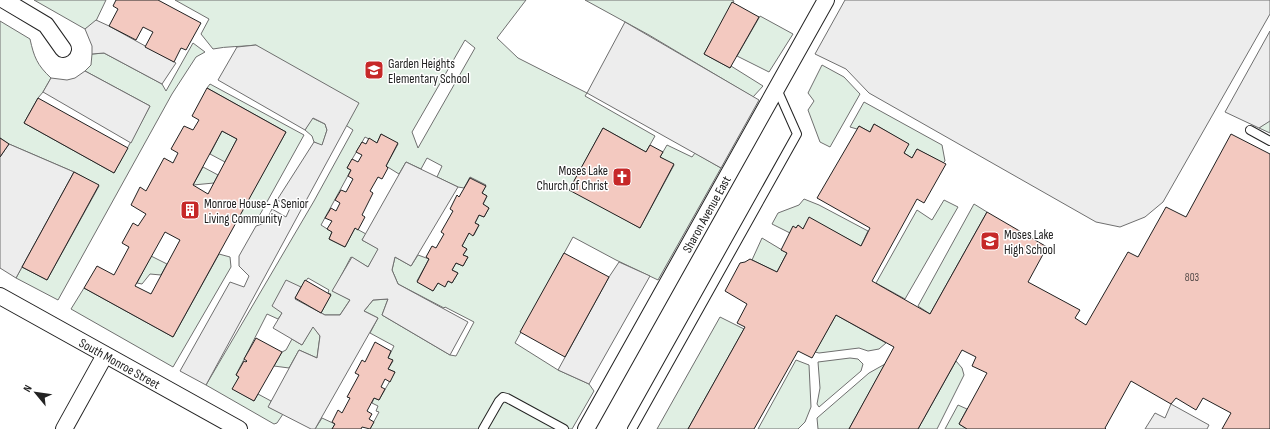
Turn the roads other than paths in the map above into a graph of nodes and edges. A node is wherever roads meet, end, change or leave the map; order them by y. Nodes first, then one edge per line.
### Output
1 (4, 0) edge
2 (826, 0) edge
3 (63, 49) dead end
4 (776, 89) junction
5 (1250, 130) dead end
6 (1270, 141) edge
7 (0, 296) edge
8 (105, 355) junction
9 (64, 429) edge
10 (239, 429) edge
11 (483, 429) edge
12 (564, 429) edge
13 (586, 429) edge
14 (632, 429) edge

1 - 3 street
2 - 4 street, Sharon Avenue East
4 - 13 street, Sharon Avenue East
4 - 14 lane
5 - 6 lane
7 - 8 street, South Monroe Street
8 - 9 street
8 - 10 street, South Monroe Street
11 - 12 lane

